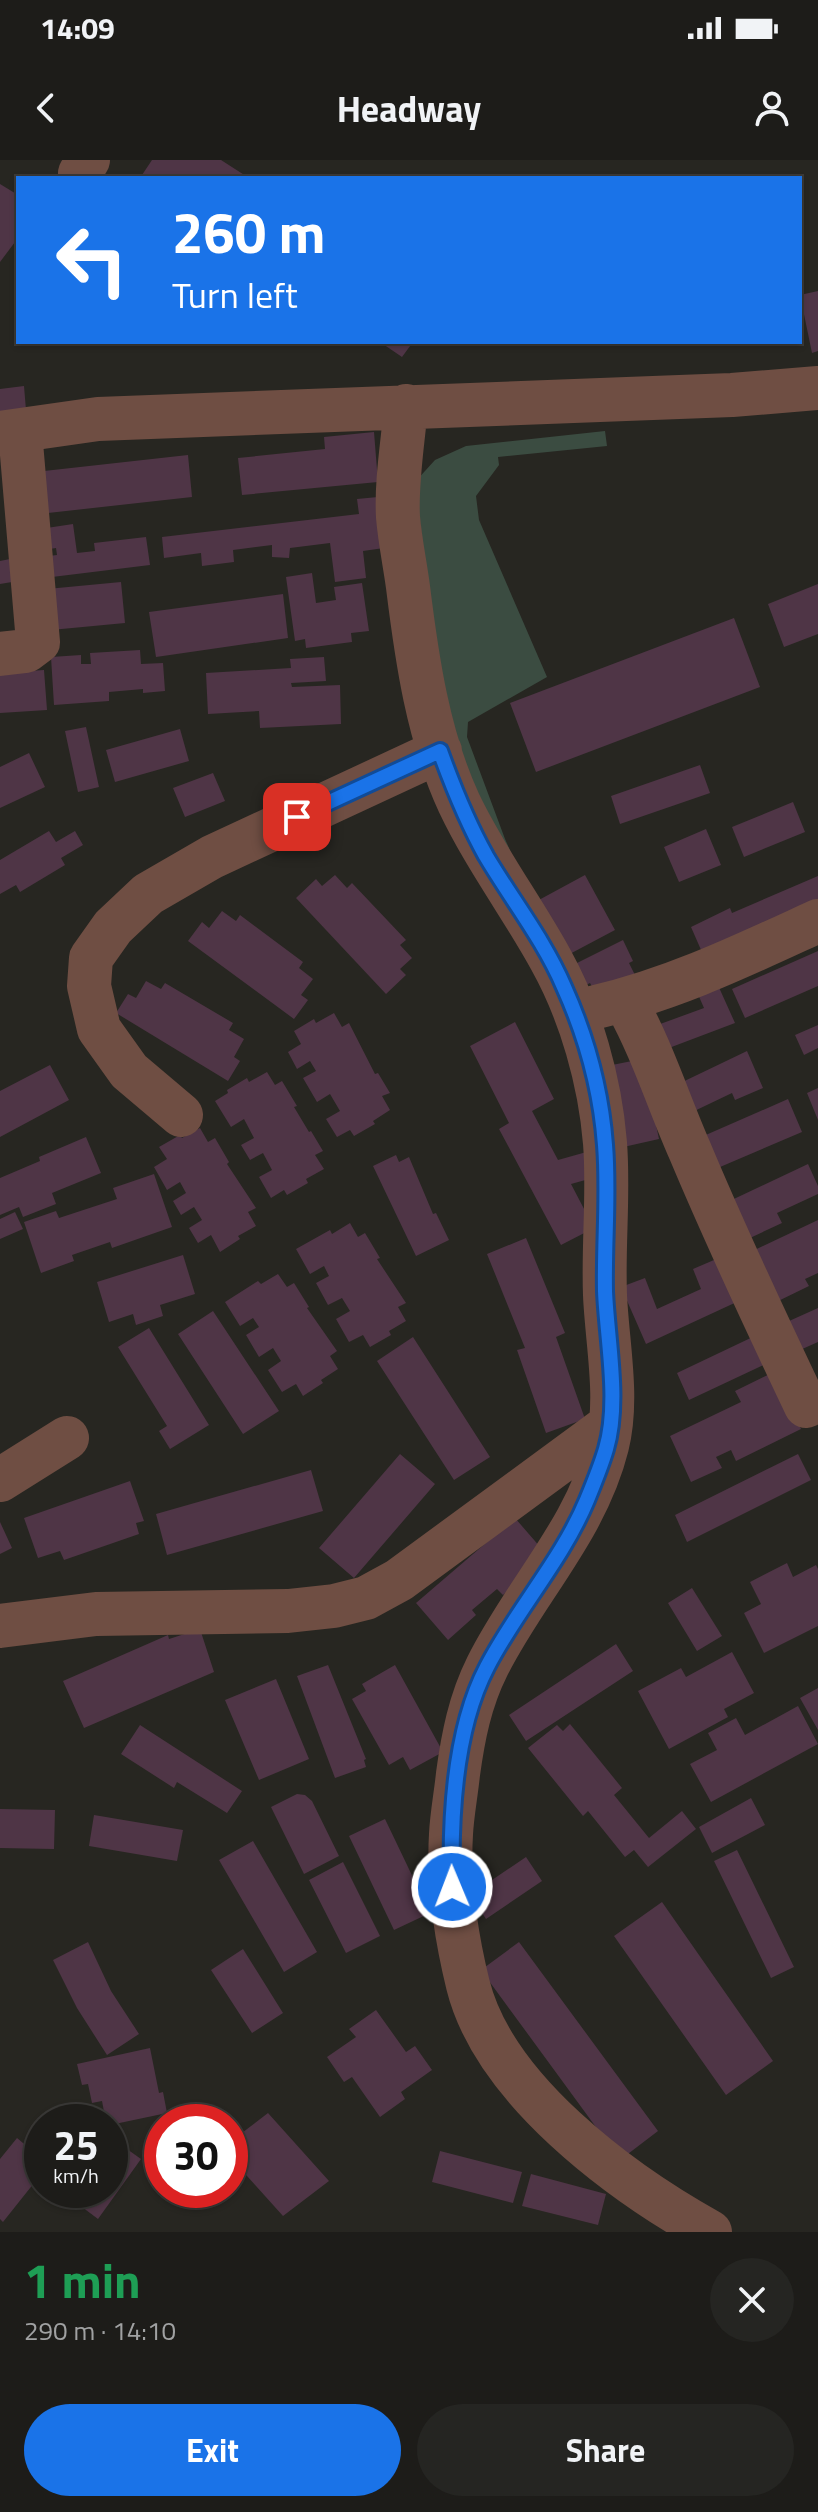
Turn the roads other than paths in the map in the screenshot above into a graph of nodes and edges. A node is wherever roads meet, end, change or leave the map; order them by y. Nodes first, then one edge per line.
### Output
1 (818, 388) edge
2 (406, 406) junction
3 (10, 432) edge
4 (0, 654) edge
5 (440, 751) junction
6 (818, 921) edge
7 (625, 1001) junction
8 (575, 1012) junction
9 (181, 1115) dead end
10 (806, 1406) dead end
11 (610, 1425) junction
12 (67, 1438) dead end
13 (0, 1480) edge
14 (0, 1626) edge
15 (710, 2232) edge

1 - 2 street
2 - 3 street
2 - 5 street
3 - 4 street
5 - 8 street
5 - 9 street
6 - 7 street
7 - 8 street
7 - 10 street
8 - 11 street
11 - 14 street
11 - 15 street
12 - 13 street

